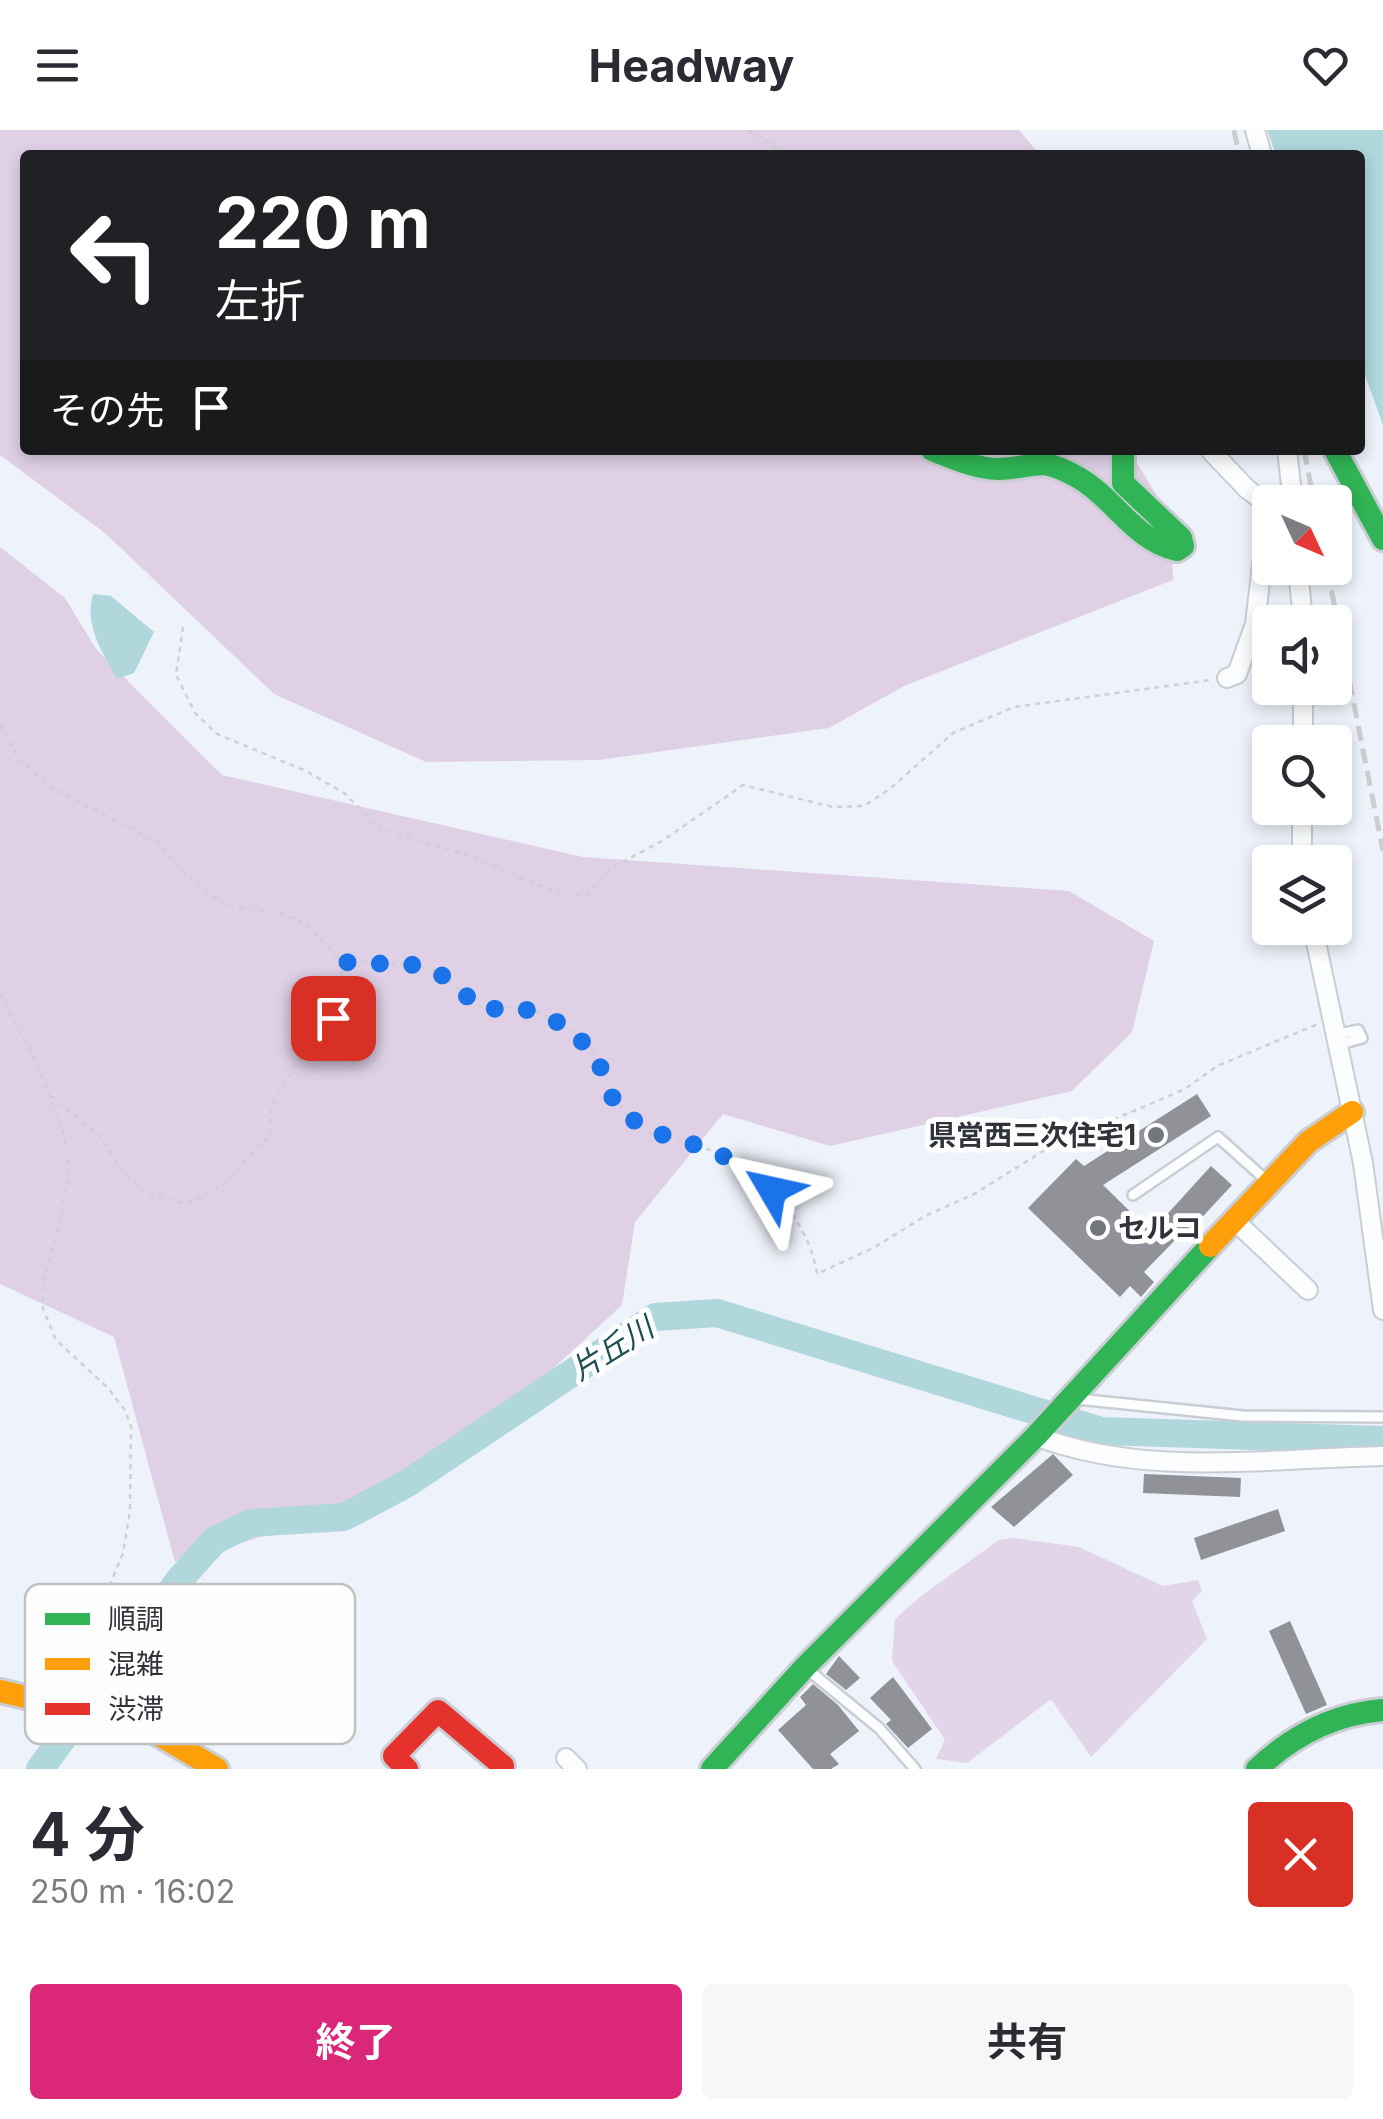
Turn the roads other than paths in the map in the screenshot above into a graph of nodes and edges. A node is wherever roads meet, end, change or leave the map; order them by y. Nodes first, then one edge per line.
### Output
1 (945, 455) edge
2 (1122, 455) edge
3 (1215, 455) edge
4 (1288, 455) edge
5 (1338, 455) edge
6 (1291, 485) edge
7 (1252, 490) edge
8 (1383, 538) edge
9 (1260, 585) edge
10 (1228, 678) road end
11 (1317, 945) edge
12 (1352, 1112) junction
13 (1258, 1182) junction
14 (1132, 1195) dead end
15 (1233, 1212) junction
16 (1193, 1248) dead end
17 (1382, 1284) edge
18 (1308, 1290) dead end
19 (1383, 1310) edge
20 (1065, 1402) junction
21 (1383, 1417) edge
22 (1039, 1432) junction
23 (1383, 1456) edge
24 (805, 1667) junction
25 (0, 1692) edge
26 (25, 1697) edge
27 (1383, 1710) edge
28 (172, 1744) edge
29 (218, 1769) edge
30 (407, 1769) edge
31 (500, 1769) edge
32 (712, 1769) edge
33 (915, 1769) edge
34 (1257, 1769) edge

1 - 2 street
3 - 7 street
4 - 6 street
5 - 8 street
9 - 10 street
11 - 12 street
12 - 13 street
12 - 17 street
13 - 14 lane
13 - 15 street
15 - 16 lane
15 - 18 street
15 - 20 street
17 - 19 street
20 - 21 lane
20 - 22 street
22 - 23 street
22 - 24 street
24 - 32 street
24 - 33 lane
25 - 26 street
27 - 34 street
28 - 29 street
30 - 31 street

